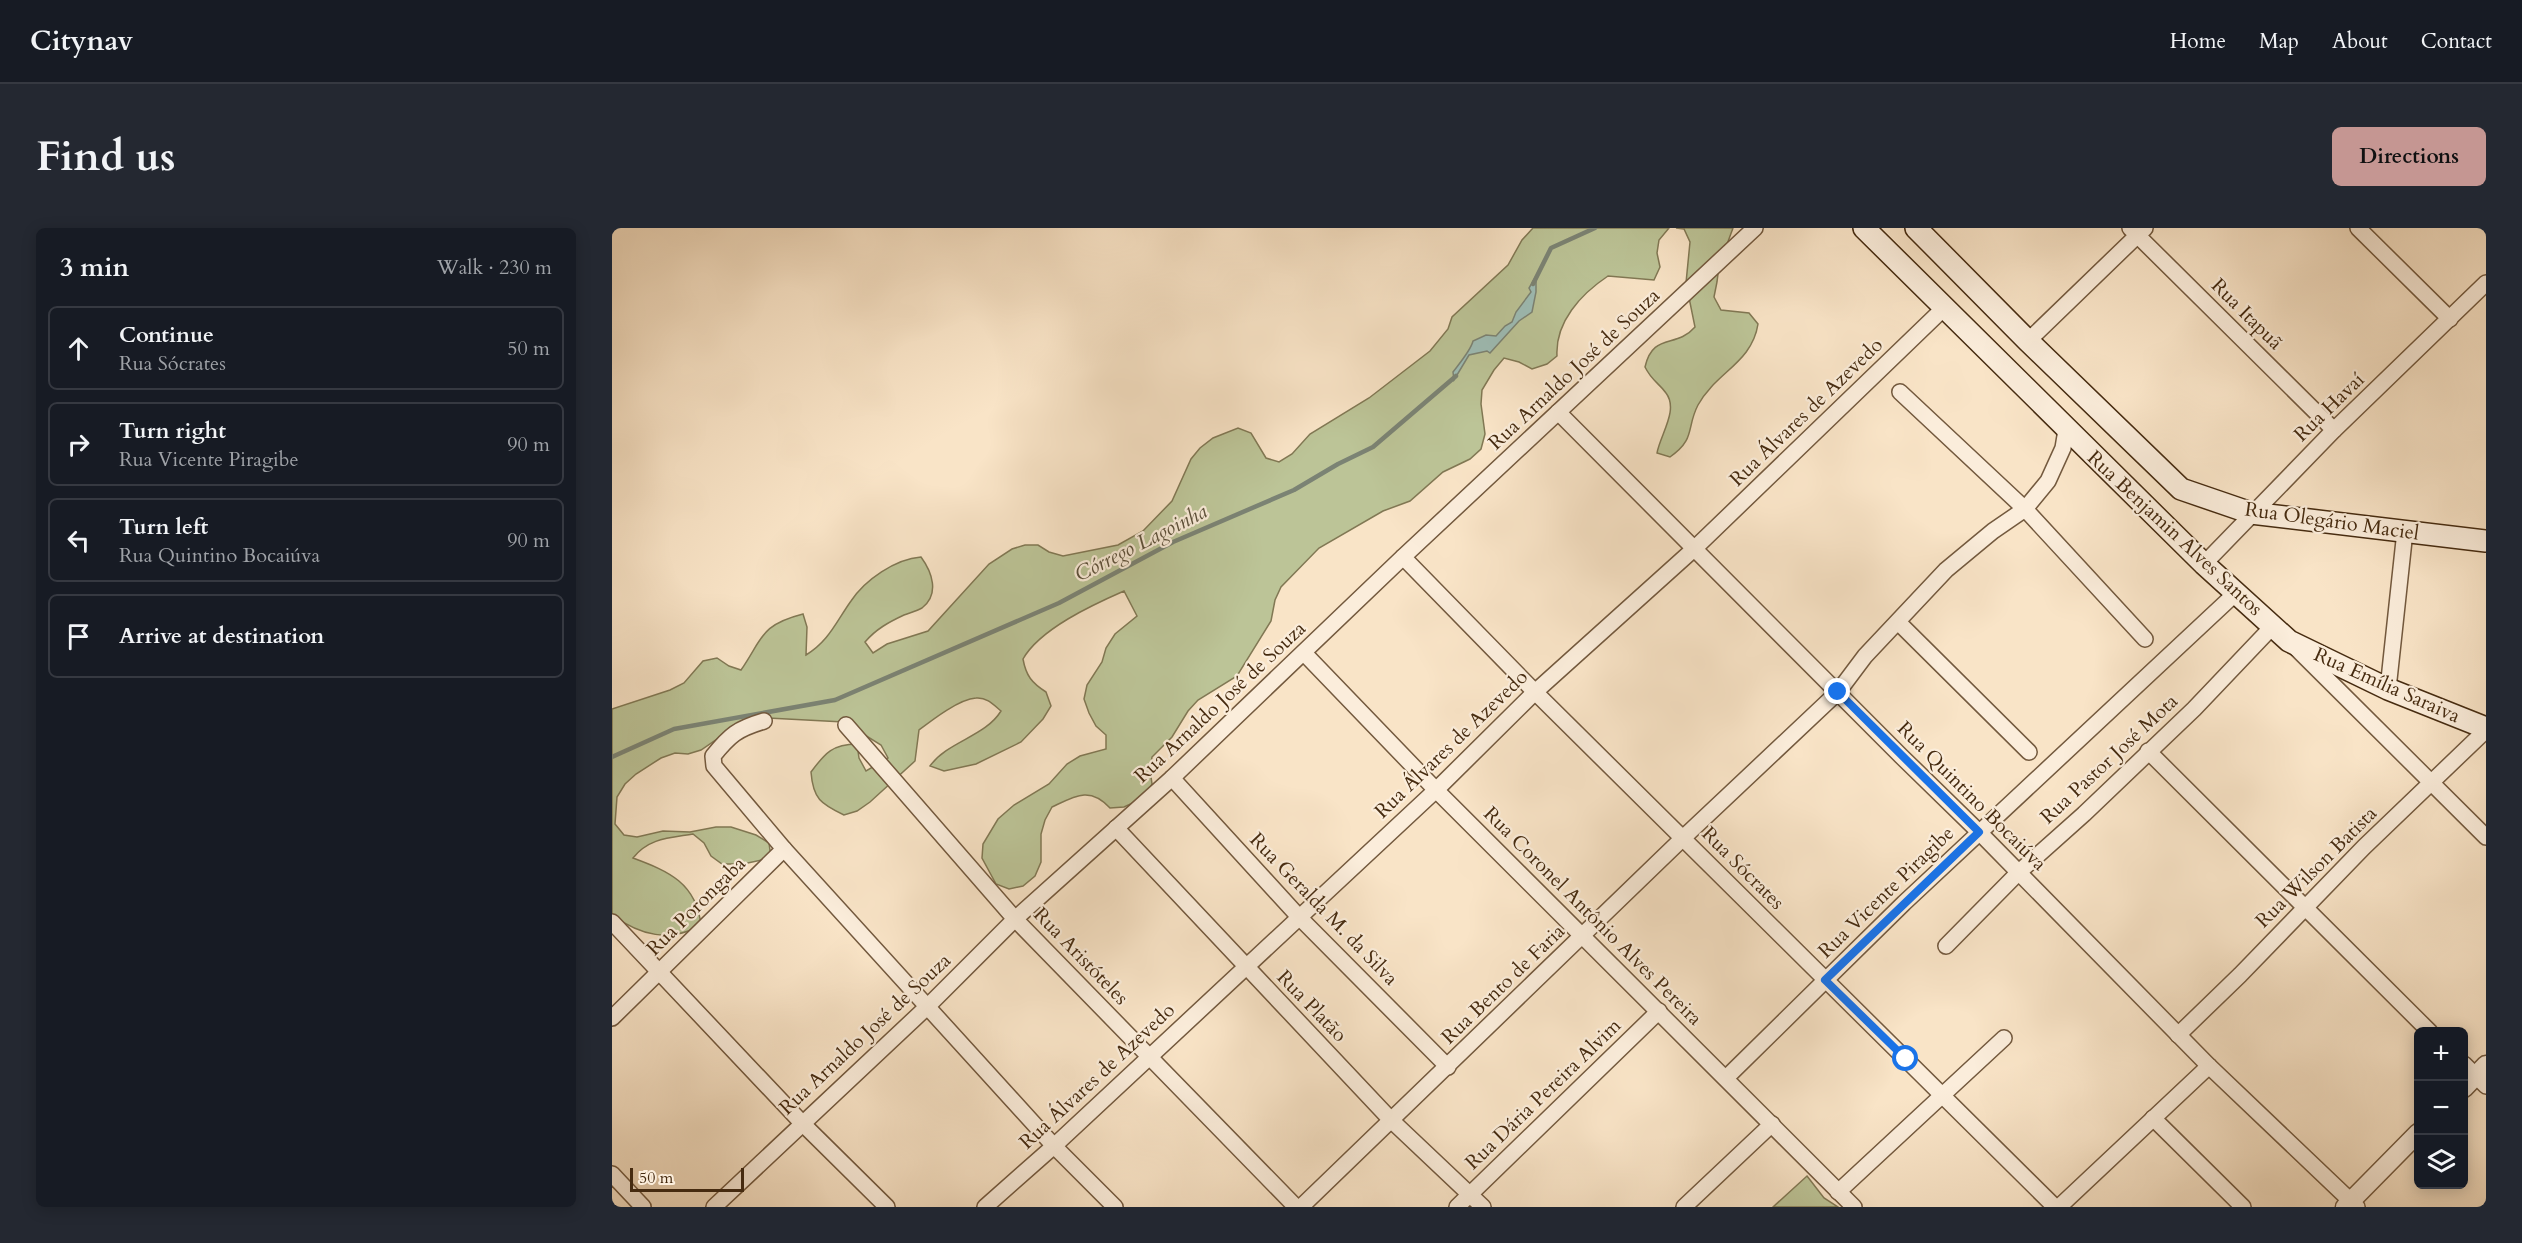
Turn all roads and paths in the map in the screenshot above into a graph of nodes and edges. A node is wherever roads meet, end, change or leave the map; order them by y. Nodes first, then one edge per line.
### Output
1 (1755, 228) edge
2 (1864, 228) edge
3 (1916, 228) edge
4 (2358, 228) edge
5 (2138, 230) edge
6 (2486, 283) edge
7 (1944, 308) junction
8 (2450, 319) junction
9 (2028, 341) junction
10 (1900, 392) dead end
11 (1558, 412) junction
12 (2066, 430) junction
13 (2334, 430) junction
14 (2181, 489) joint
15 (2025, 509) junction
16 (2251, 513) junction
17 (2405, 531) junction
18 (2486, 541) edge
19 (1695, 548) junction
20 (1403, 557) junction
21 (2204, 564) junction
22 (2237, 592) junction
23 (1898, 622) junction
24 (2273, 626) junction
25 (2145, 639) dead end
26 (2289, 641) junction
27 (1304, 653) junction
28 (2388, 689) junction
29 (1534, 692) junction
30 (1838, 692) junction
31 (764, 721) dead end
32 (846, 725) dead end
33 (2486, 729) edge
34 (2029, 752) dead end
35 (2148, 752) junction
36 (1172, 778) junction
37 (2431, 784) junction
38 (1436, 790) junction
39 (1116, 828) junction
40 (1979, 832) junction
41 (2486, 837) edge
42 (1683, 838) junction
43 (784, 849) junction
44 (2019, 872) junction
45 (2304, 907) junction
46 (1300, 918) junction
47 (1015, 920) junction
48 (612, 922) edge
49 (1582, 936) junction
50 (1946, 946) dead end
51 (1245, 966) junction
52 (660, 972) junction
53 (1825, 980) junction
54 (928, 1006) junction
55 (1659, 1011) junction
56 (612, 1018) edge
57 (2425, 1027) edge
58 (2178, 1035) junction
59 (2004, 1038) dead end
60 (1149, 1056) junction
61 (2209, 1066) junction
62 (1448, 1067) junction
63 (1726, 1078) junction
64 (1942, 1097) junction
65 (2153, 1118) junction
66 (1391, 1119) junction
67 (801, 1122) junction
68 (1772, 1124) junction
69 (2416, 1135) edge
70 (1054, 1146) junction
71 (612, 1174) edge
72 (1838, 1192) junction
73 (1470, 1194) junction
74 (2351, 1205) edge
75 (643, 1207) edge
76 (714, 1207) edge
77 (887, 1207) edge
78 (986, 1207) edge
79 (1114, 1207) edge
80 (1296, 1207) edge
81 (1301, 1207) edge
82 (1457, 1207) edge
83 (1483, 1207) edge
84 (1684, 1207) edge
85 (1854, 1207) edge
86 (2057, 1207) edge
87 (2243, 1207) edge

1 - 11 street, Rua Arnaldo José de Souza
2 - 7 main road, Rua Benjamin Alves Santos
3 - 9 main road, Rua Benjamin Alves Santos
4 - 8 street
5 - 9 street
5 - 13 street, Rua Itapuã
6 - 8 street, Rua Havaí
7 - 12 main road, Rua Benjamin Alves Santos
7 - 19 street, Rua Álvares de Azevedo
8 - 13 street, Rua Havaí
9 - 14 main road, Rua Benjamin Alves Santos
10 - 15 street
11 - 19 street, Rua Quintino Bocaiúva
11 - 20 street, Rua Arnaldo José de Souza
12 - 15 street, Rua Bento de Faria
12 - 21 main road, Rua Benjamin Alves Santos
13 - 16 street, Rua Havaí
14 - 16 main road, Rua Olegário Maciel
15 - 23 street, Rua Bento de Faria
15 - 25 street
16 - 17 main road, Rua Olegário Maciel
16 - 21 street, Rua Havaí
17 - 18 main road, Rua Olegário Maciel
17 - 28 street
19 - 29 street, Rua Álvares de Azevedo
19 - 30 street, Rua Quintino Bocaiúva
20 - 27 street, Rua Arnaldo José de Souza
20 - 29 street, Rua Sócrates
21 - 22 main road, Rua Benjamin Alves Santos
22 - 24 main road, Rua Benjamin Alves Santos
22 - 40 street, Rua Vicente Piragibe
23 - 30 street, Rua Bento de Faria
23 - 34 street
24 - 26 main road, Rua Benjamin Alves Santos
24 - 35 street, Rua Pastor José Mota
26 - 28 main road, Rua Emília Saraiva
26 - 37 street, Rua Benjamin Alves Santos
27 - 36 street, Rua Arnaldo José de Souza
27 - 38 street, Rua Coronel Antônio Alves Pereira
28 - 33 main road, Rua Emília Saraiva
29 - 38 street, Rua Álvares de Azevedo
29 - 42 street, Rua Sócrates
30 - 40 street, Rua Quintino Bocaiúva
30 - 42 street, Rua Bento de Faria
31 - 43 street
32 - 47 street, Rua Aristóteles
33 - 37 street, Rua Wilson Batista
35 - 44 street, Rua Pastor José Mota
35 - 45 street
36 - 39 street, Rua Arnaldo José de Souza
36 - 46 street, Rua Geralda M. da Silva
37 - 41 street, Rua Benjamin Alves Santos
37 - 45 street, Rua Wilson Batista
38 - 46 street, Rua Álvares de Azevedo
38 - 49 street, Rua Coronel Antônio Alves Pereira
39 - 47 street, Rua Arnaldo José de Souza
39 - 51 street, Rua Platão
40 - 44 street, Rua Quintino Bocaiúva
40 - 53 street, Rua Vicente Piragibe
42 - 49 street, Rua Bento de Faria
42 - 53 street, Rua Sócrates
43 - 52 street, Rua Porongaba
43 - 54 street
44 - 50 street, Rua Pastor José Mota
44 - 58 street, Rua Quintino Bocaiúva
45 - 57 street
45 - 58 street, Rua Wilson Batista
46 - 51 street, Rua Álvares de Azevedo
46 - 62 street, Rua Geralda M. da Silva
47 - 54 street, Rua Arnaldo José de Souza
47 - 60 street, Rua Aristóteles
48 - 52 street
49 - 55 street, Rua Coronel Antônio Alves Pereira
49 - 62 street, Rua Bento de Faria
51 - 60 street, Rua Álvares de Azevedo
51 - 66 street, Rua Platão
52 - 56 street, Rua Porongaba
52 - 67 street
53 - 63 street, Rua Vicente Piragibe
53 - 64 street, Rua Sócrates
54 - 67 street, Rua Arnaldo José de Souza
54 - 70 street
55 - 63 street, Rua Coronel Antônio Alves Pereira
55 - 73 street, Rua Dária Pereira Alvim
58 - 61 street, Rua Quintino Bocaiúva
59 - 64 street
60 - 70 street, Rua Álvares de Azevedo
60 - 80 street, Rua Aristóteles
61 - 65 street
61 - 74 street, Rua Quintino Bocaiúva
62 - 66 street, Rua Bento de Faria
63 - 68 street, Rua Coronel Antônio Alves Pereira
64 - 72 street
64 - 86 street, Rua Sócrates
65 - 86 street
65 - 87 street
66 - 73 street, Rua Platão
66 - 81 street, Rua Bento de Faria
67 - 76 street, Rua Arnaldo José de Souza
67 - 77 street
68 - 72 street, Rua Coronel Antônio Alves Pereira
68 - 84 street
69 - 74 street
70 - 78 street, Rua Álvares de Azevedo
70 - 79 street
71 - 75 street
72 - 85 street, Rua Coronel Antônio Alves Pereira
73 - 82 street, Rua Dária Pereira Alvim
73 - 83 street, Rua Platão

